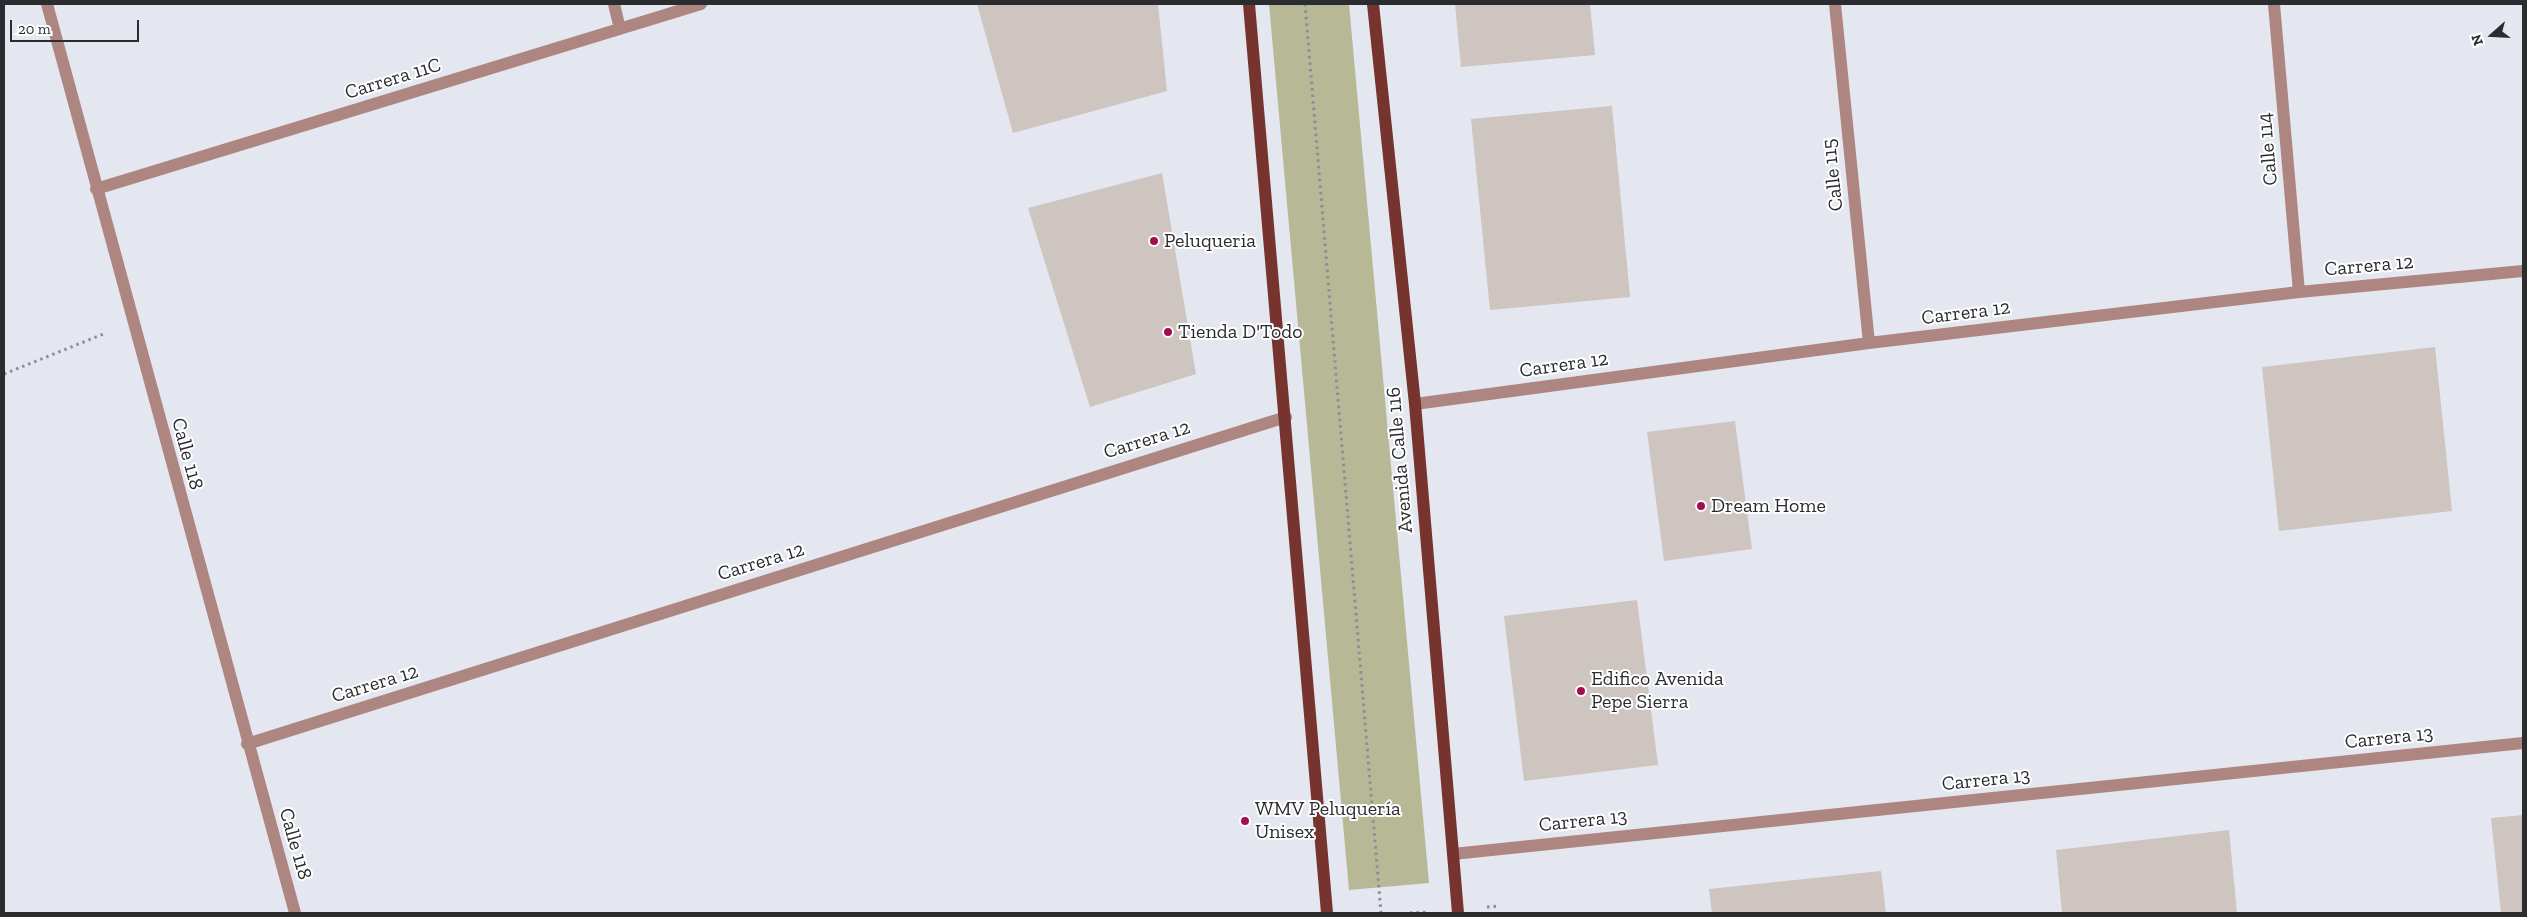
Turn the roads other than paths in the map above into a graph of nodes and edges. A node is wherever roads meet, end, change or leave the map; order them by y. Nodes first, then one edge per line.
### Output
1 (47, 4) edge
2 (614, 4) edge
3 (701, 4) edge
4 (1249, 4) edge
5 (1372, 4) edge
6 (1835, 4) edge
7 (2274, 4) edge
8 (620, 28) junction
9 (96, 189) junction
10 (2523, 270) edge
11 (2299, 292) junction
12 (1869, 343) junction
13 (1415, 404) junction
14 (1286, 416) junction
15 (2523, 743) edge
16 (247, 744) junction
17 (1452, 854) junction
18 (294, 913) edge
19 (1327, 913) edge
20 (1458, 913) edge

1 - 9 street, Calle 118
2 - 8 street
3 - 8 street, Carrera 11C
4 - 14 main road
5 - 13 main road, Avenida Calle 116
6 - 12 street, Calle 115
7 - 11 street, Calle 114
8 - 9 street, Carrera 11C
9 - 16 street, Calle 118
10 - 11 street, Carrera 12
11 - 12 street, Carrera 12
12 - 13 street, Carrera 12
13 - 17 main road, Avenida Calle 116
14 - 16 street, Carrera 12
14 - 19 main road
15 - 17 street, Carrera 13
16 - 18 street, Calle 118
17 - 20 main road, Avenida Calle 116

